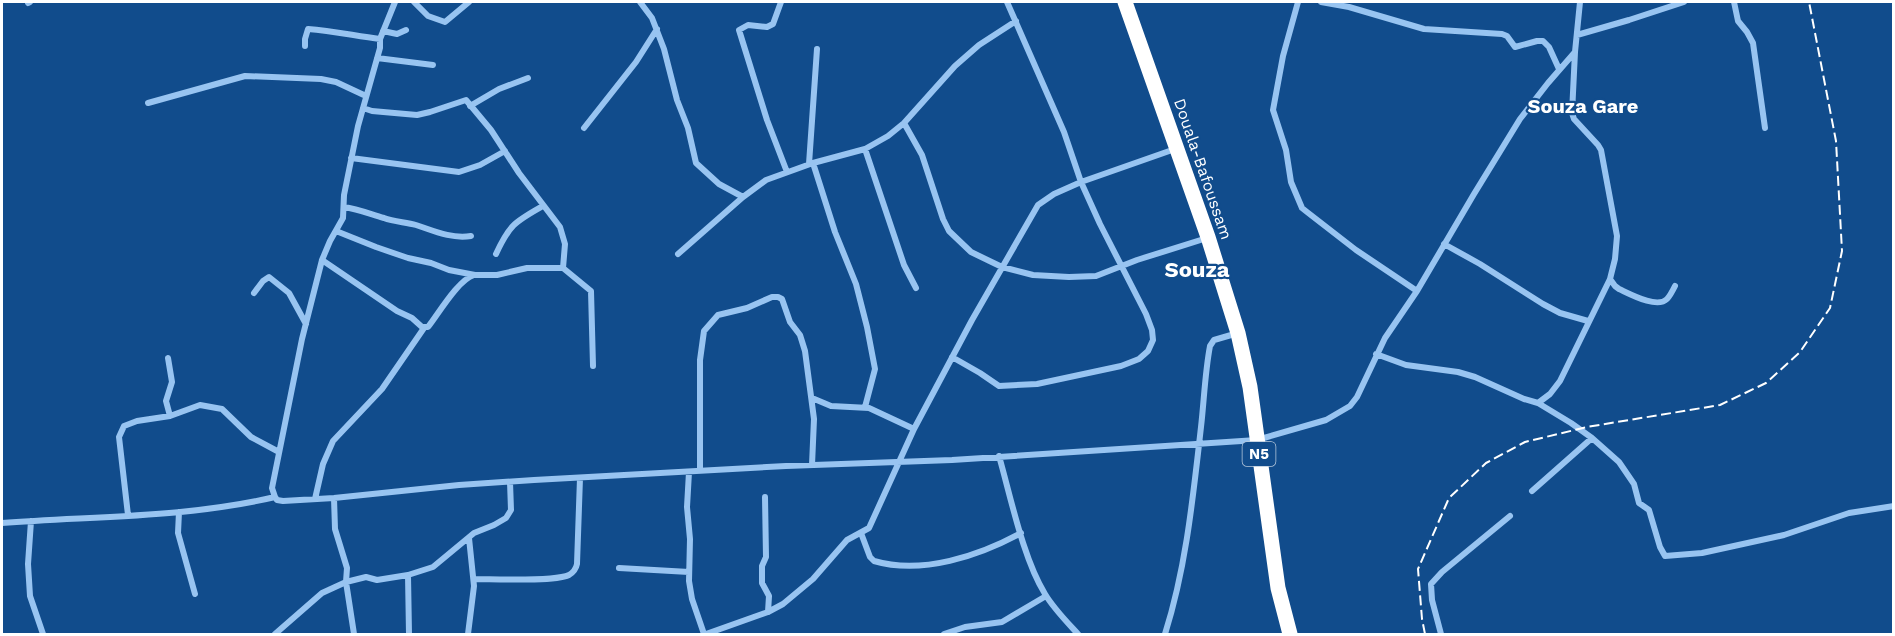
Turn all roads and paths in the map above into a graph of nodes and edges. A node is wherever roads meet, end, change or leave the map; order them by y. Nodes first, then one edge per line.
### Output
1 (395, 2) edge
2 (414, 2) edge
3 (469, 2) edge
4 (640, 2) edge
5 (781, 2) edge
6 (1007, 2) edge
7 (1125, 2) edge
8 (1298, 2) edge
9 (1321, 2) edge
10 (1580, 2) edge
11 (1684, 2) edge
12 (1734, 2) edge
13 (1016, 21) junction
14 (657, 29) junction
15 (406, 30) dead end
16 (383, 31) junction
17 (1577, 34) junction
18 (380, 39) junction
19 (305, 46) dead end
20 (817, 49) dead end
21 (1575, 52) junction
22 (377, 58) junction
23 (433, 65) dead end
24 (1559, 69) junction
25 (528, 78) dead end
26 (366, 96) junction
27 (148, 103) dead end
28 (470, 106) junction
29 (363, 108) junction
30 (904, 123) junction
31 (584, 128) dead end
32 (1765, 128) dead end
33 (1177, 148) junction
34 (865, 149) junction
35 (505, 151) junction
36 (351, 158) junction
37 (811, 164) junction
38 (787, 172) junction
39 (1081, 182) junction
40 (743, 197) junction
41 (543, 206) junction
42 (344, 207) junction
43 (336, 231) junction
44 (471, 236) dead end
45 (1208, 237) junction
46 (1444, 244) junction
47 (496, 254) dead end
48 (678, 254) dead end
49 (322, 260) junction
50 (1122, 266) junction
51 (1002, 267) junction
52 (563, 268) junction
53 (475, 274) junction
54 (1610, 279) junction
55 (1675, 286) dead end
56 (916, 288) dead end
57 (1417, 291) junction
58 (254, 293) dead end
59 (1588, 321) junction
60 (306, 324) junction
61 (424, 328) junction
62 (1238, 333) junction
63 (1376, 354) junction
64 (952, 357) junction
65 (168, 358) dead end
66 (593, 366) dead end
67 (812, 398) junction
68 (1538, 403) junction
69 (865, 407) junction
70 (170, 416) junction
71 (914, 429) junction
72 (1592, 438) junction
73 (1257, 440) junction
74 (1199, 443) junction
75 (279, 452) junction
76 (999, 456) junction
77 (900, 461) junction
78 (812, 465) junction
79 (700, 470) junction
80 (689, 472) junction
81 (580, 478) junction
82 (510, 482) junction
83 (1532, 491) dead end
84 (275, 497) junction
85 (765, 497) dead end
86 (334, 498) junction
87 (315, 499) junction
88 (1893, 506) edge
89 (179, 512) junction
90 (128, 515) junction
91 (1510, 516) dead end
92 (31, 521) junction
93 (2, 523) edge
94 (861, 533) junction
95 (1021, 533) junction
96 (469, 538) junction
97 (619, 568) dead end
98 (689, 572) junction
99 (408, 575) junction
100 (474, 579) junction
101 (346, 582) junction
102 (195, 594) dead end
103 (1046, 596) junction
104 (768, 612) junction
105 (43, 634) edge
106 (275, 634) edge
107 (354, 634) edge
108 (409, 634) edge
109 (468, 634) edge
110 (705, 634) edge
111 (944, 634) edge
112 (1078, 634) edge
113 (1165, 634) edge
114 (1290, 634) edge
115 (1441, 634) edge

1 - 16 street
2 - 3 street
4 - 14 street
5 - 38 street
6 - 13 street
7 - 33 highway, Douala-Bafoussam / N5
8 - 57 street
9 - 24 street
10 - 17 street
11 - 17 street
12 - 32 street
13 - 30 street
13 - 39 street
14 - 31 street
14 - 40 street
15 - 16 street
16 - 18 street
17 - 21 street
18 - 19 street
18 - 22 street
20 - 37 street
21 - 24 street
21 - 54 street
22 - 23 street
22 - 26 street
24 - 46 street
25 - 28 street
26 - 27 street
26 - 29 street
28 - 29 street
28 - 35 street
29 - 36 street
30 - 34 street
30 - 51 street
33 - 39 street
33 - 45 highway, Douala-Bafoussam / N5
34 - 37 street
34 - 56 street
35 - 36 street
35 - 41 street
36 - 42 street
37 - 38 street
37 - 69 street
38 - 40 street
39 - 50 street
39 - 51 street
40 - 48 street
41 - 47 street
41 - 52 street
42 - 43 street
42 - 44 street
43 - 49 street
43 - 53 street
45 - 50 street
45 - 62 highway, Douala-Bafoussam / N5
46 - 57 street
46 - 59 street
49 - 60 street
49 - 61 street
50 - 51 street
50 - 64 street
51 - 64 street
52 - 53 street
52 - 66 street
53 - 61 street
54 - 55 street
54 - 59 street
57 - 63 street
58 - 60 street
59 - 68 street
60 - 75 street
61 - 87 street
62 - 73 highway, Douala-Bafoussam / N5
62 - 74 street
63 - 68 street
63 - 73 street
64 - 71 street
65 - 70 street
67 - 69 street
67 - 78 street
67 - 79 street
68 - 72 street
69 - 71 street
70 - 75 street
70 - 90 street
71 - 77 street
72 - 83 street
72 - 88 street
73 - 74 street
73 - 114 highway, Douala-Bafoussam / N5
74 - 76 street
74 - 113 street
75 - 84 street
76 - 77 street
76 - 95 street
77 - 78 street
77 - 94 street
78 - 79 street
79 - 80 street
80 - 81 street
80 - 98 street
81 - 82 street
81 - 100 street
82 - 86 street
82 - 96 street
84 - 87 street
84 - 89 street
85 - 104 street
86 - 87 street
86 - 101 street
89 - 90 street
89 - 102 street
90 - 92 street
91 - 115 street
92 - 93 street
92 - 105 street
94 - 95 street
94 - 104 street
95 - 103 street
96 - 99 street
96 - 100 street
97 - 98 street
98 - 110 street
99 - 101 street
99 - 108 street
100 - 109 street
101 - 106 street
101 - 107 street
103 - 111 street
103 - 112 street
104 - 110 street

